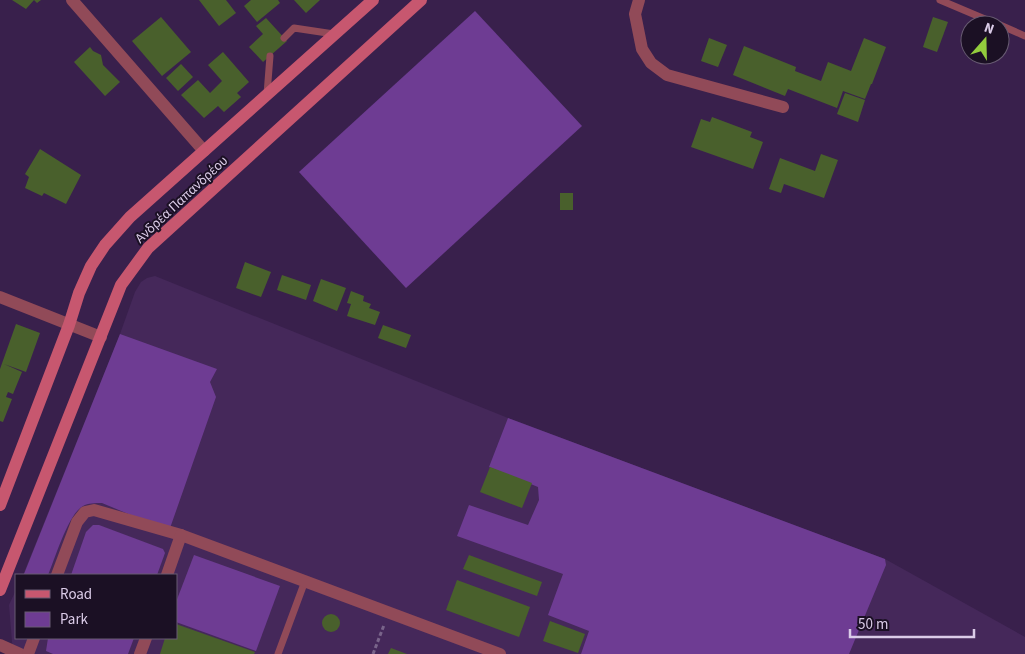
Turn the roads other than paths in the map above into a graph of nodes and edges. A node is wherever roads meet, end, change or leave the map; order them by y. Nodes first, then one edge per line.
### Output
1 (72, 0) edge
2 (373, 0) edge
3 (421, 0) edge
4 (639, 0) edge
5 (940, 0) edge
6 (976, 15) edge
7 (1010, 29) edge
8 (334, 34) junction
9 (1025, 36) edge
10 (284, 38) dead end
11 (270, 56) dead end
12 (267, 94) junction
13 (783, 107) dead end
14 (204, 151) junction
15 (0, 297) edge
16 (69, 325) junction
17 (101, 337) junction
18 (0, 505) edge
19 (181, 534) junction
20 (57, 574) edge
21 (167, 574) edge
22 (305, 581) junction
23 (0, 590) edge
24 (34, 639) edge
25 (146, 639) edge
26 (0, 645) edge
27 (20, 654) edge
28 (28, 654) edge
29 (140, 654) edge
30 (278, 654) edge
31 (500, 654) edge

1 - 14 street
2 - 8 street, Ανδρέα Παπανδρέου
3 - 17 street, Ανδρέα Παπανδρέου
4 - 13 street
5 - 6 lane
7 - 9 lane
8 - 10 lane
8 - 12 street, Ανδρέα Παπανδρέου
11 - 12 lane
12 - 14 street, Ανδρέα Παπανδρέου
14 - 16 street, Ανδρέα Παπανδρέου
15 - 16 street
16 - 17 street
16 - 18 street, Ανδρέα Παπανδρέου
17 - 23 street, Ανδρέα Παπανδρέου
19 - 20 street
19 - 21 street
19 - 22 street
22 - 30 lane
22 - 31 street
24 - 28 street
25 - 29 street
26 - 27 street

